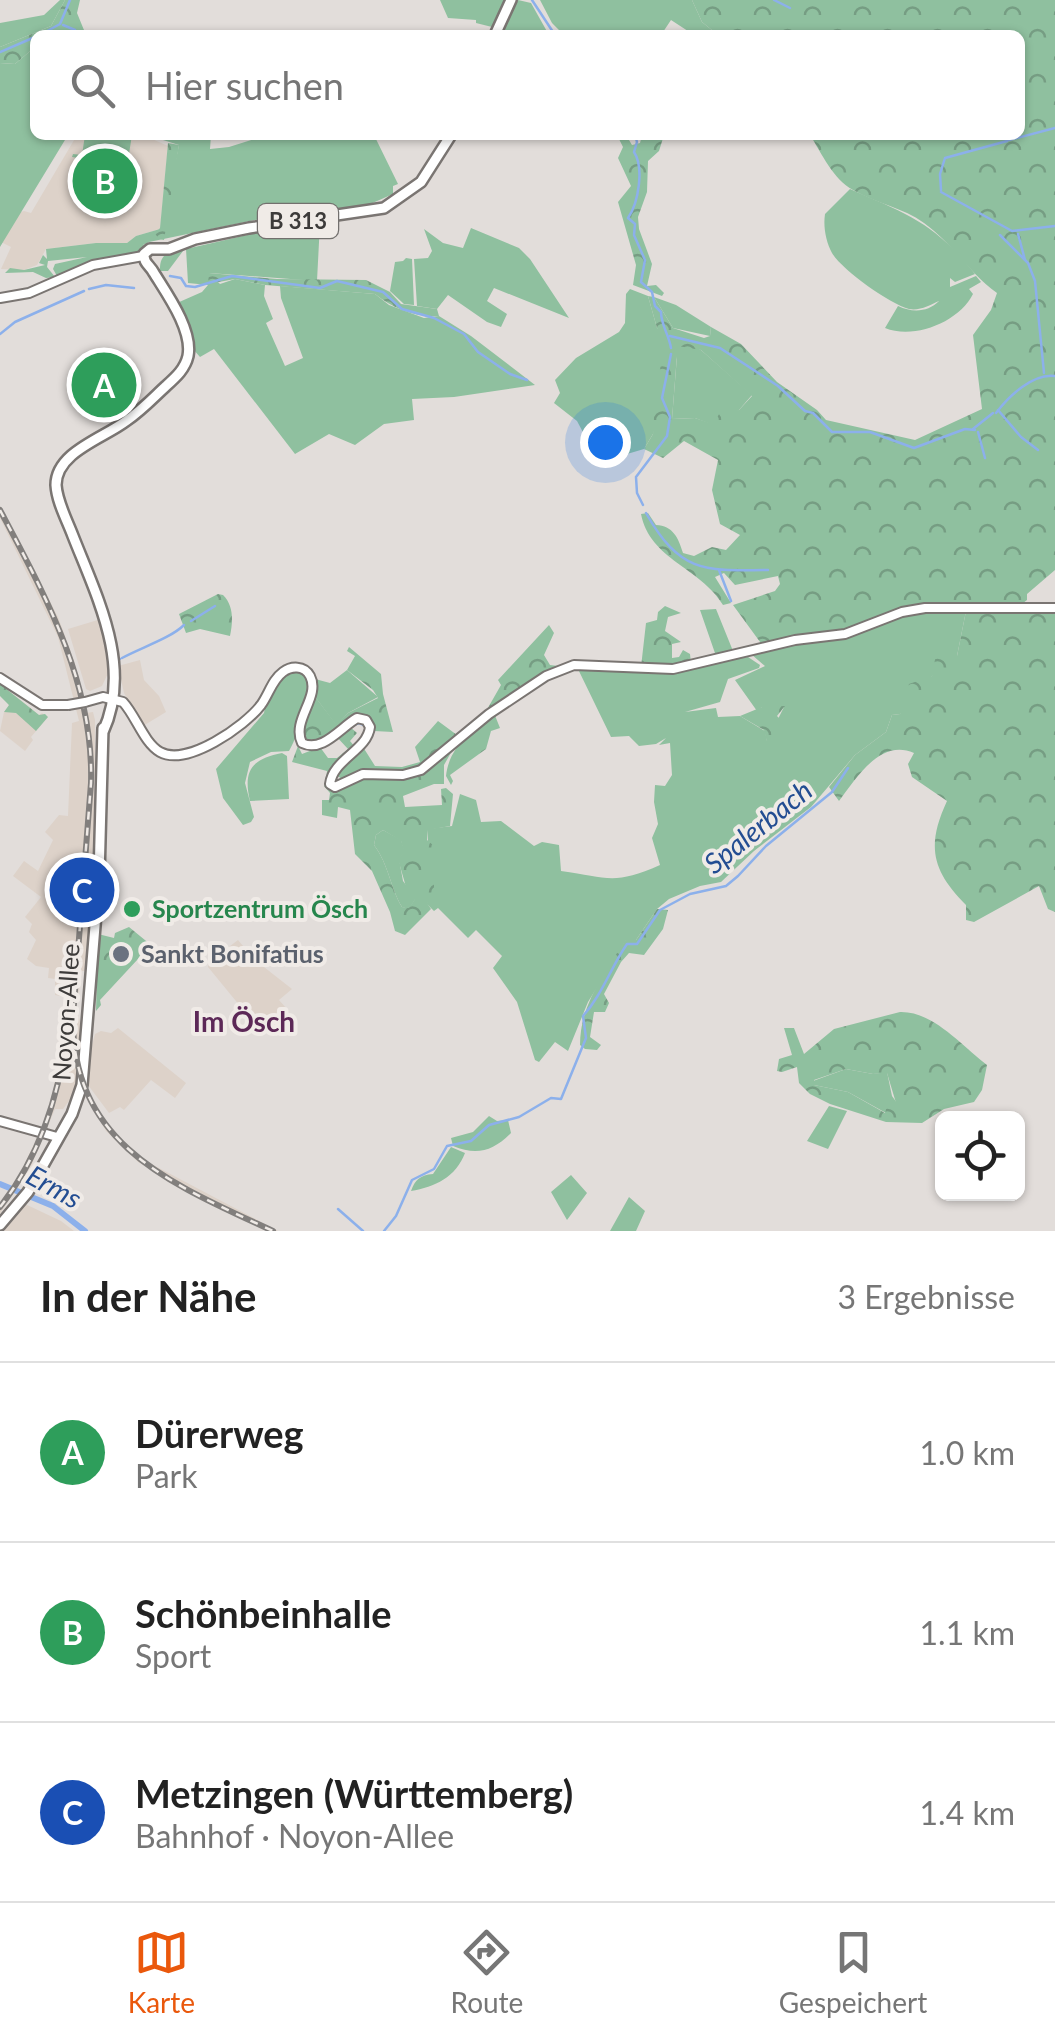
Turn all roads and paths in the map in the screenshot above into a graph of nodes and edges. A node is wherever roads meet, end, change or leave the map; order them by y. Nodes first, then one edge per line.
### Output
1 (511, 0) edge
2 (497, 30) edge
3 (448, 140) edge
4 (152, 259) junction
5 (0, 298) edge
6 (1055, 608) edge
7 (0, 678) edge
8 (114, 704) junction
9 (0, 1121) edge
10 (41, 1130) junction
11 (58, 1137) junction
12 (50, 1148) junction
13 (0, 1224) edge

1 - 2 main road
3 - 4 main road, B 313
4 - 5 main road
4 - 8 main road, Noyon-Allee
6 - 8 main road
7 - 8 main road, bridge
8 - 11 main road, Noyon-Allee
9 - 10 main road
10 - 11 main road
10 - 12 main road
11 - 12 main road, Noyon-Allee
12 - 13 main road, Noyon-Allee

